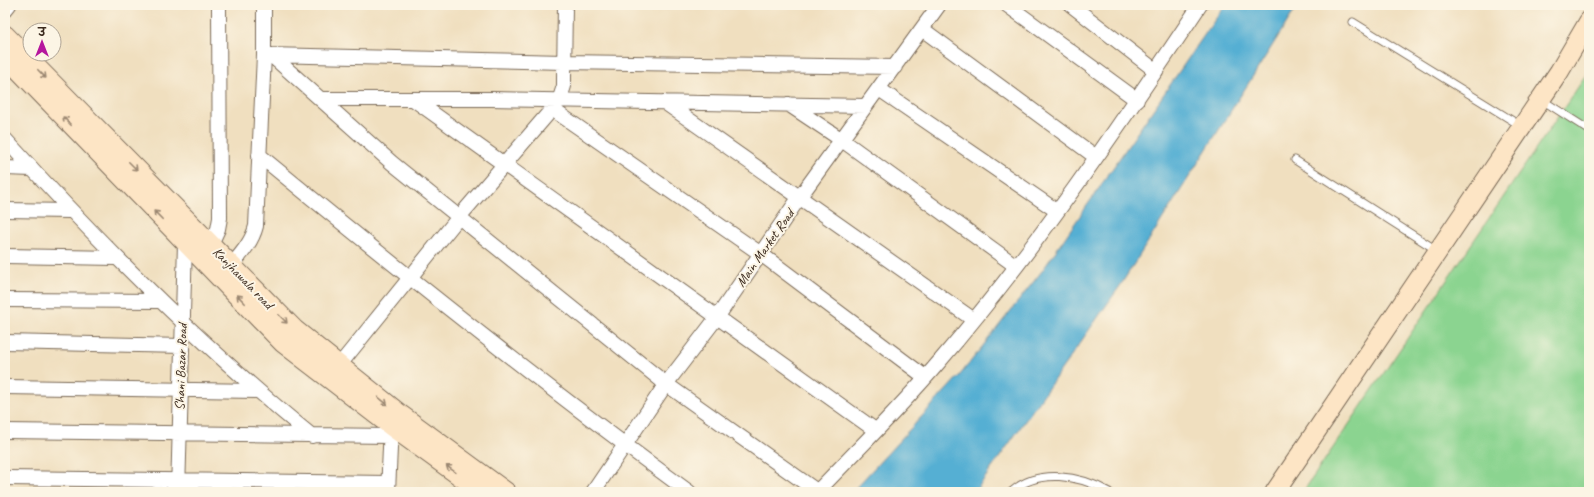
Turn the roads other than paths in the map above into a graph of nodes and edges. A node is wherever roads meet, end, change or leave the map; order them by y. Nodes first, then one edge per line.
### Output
1 (9, 5) edge
2 (219, 5) edge
3 (264, 5) edge
4 (565, 5) edge
5 (939, 5) edge
6 (1007, 5) edge
7 (1071, 5) edge
8 (1200, 5) edge
9 (5, 10) edge
10 (1589, 21) edge
11 (1353, 22) dead end
12 (922, 29) junction
13 (5, 35) edge
14 (267, 55) junction
15 (5, 56) edge
16 (563, 62) junction
17 (896, 67) junction
18 (1156, 71) junction
19 (879, 88) junction
20 (320, 99) junction
21 (413, 99) junction
22 (1540, 99) junction
23 (1137, 100) junction
24 (664, 102) junction
25 (787, 104) junction
26 (556, 105) junction
27 (866, 106) junction
28 (1521, 127) junction
29 (1589, 130) edge
30 (5, 139) edge
31 (842, 140) junction
32 (259, 155) junction
33 (1096, 157) junction
34 (1295, 160) dead end
35 (505, 165) junction
36 (5, 168) edge
37 (32, 169) junction
38 (799, 198) junction
39 (5, 210) edge
40 (70, 211) junction
41 (1057, 211) junction
42 (459, 218) junction
43 (192, 237) junction
44 (211, 244) junction
45 (1438, 251) junction
46 (761, 254) junction
47 (5, 256) edge
48 (116, 258) junction
49 (231, 266) junction
50 (1016, 266) junction
51 (410, 278) junction
52 (5, 300) edge
53 (160, 301) junction
54 (718, 316) junction
55 (974, 320) junction
56 (182, 322) junction
57 (5, 342) edge
58 (182, 346) junction
59 (334, 371) junction
60 (925, 377) junction
61 (666, 384) junction
62 (5, 387) edge
63 (180, 390) junction
64 (257, 391) junction
65 (875, 430) junction
66 (5, 431) edge
67 (390, 431) junction
68 (180, 433) junction
69 (312, 436) junction
70 (625, 446) junction
71 (5, 478) edge
72 (178, 486) edge
73 (388, 487) edge
74 (482, 492) edge
75 (506, 492) edge
76 (593, 492) edge
77 (690, 492) edge
78 (818, 492) edge
79 (1011, 492) edge
80 (1109, 492) edge
81 (1275, 492) edge

1 - 9 street
2 - 44 street
3 - 14 street
4 - 16 street
5 - 12 street, Main Market Road
6 - 23 street
7 - 18 street
8 - 18 street
10 - 22 main road
11 - 28 lane
12 - 17 street, Main Market Road
12 - 33 street
13 -> 43 main road, Kanjhawala road
14 - 16 street
14 - 20 street
14 - 32 street
43 -> 15 main road, Kanjhawala road
16 - 17 street
16 - 26 street
17 - 19 street, Main Market Road
18 - 23 street
19 - 27 street, Main Market Road
19 - 41 street
20 - 21 street
20 - 42 street
21 - 26 street
21 - 35 street
22 - 28 main road
22 - 29 lane
23 - 33 street
24 - 25 street
24 - 26 street
24 - 38 street
25 - 27 street
25 - 31 street
26 - 35 street
26 - 46 street
27 - 31 street, Main Market Road
28 - 45 main road
30 - 37 street
31 - 38 street, Main Market Road
31 - 50 street
32 - 49 street
32 - 51 street
33 - 41 street
34 - 45 lane
35 - 42 street
35 - 54 street
36 - 37 street
37 - 40 street
38 - 46 street, Main Market Road
38 - 55 street
39 - 40 street
40 - 48 street
41 - 50 street
42 - 51 street
42 - 61 street
43 - 44 main road, Kanjhawala road
43 - 56 street, Shani Bazar Road
59 -> 43 main road, Kanjhawala road
44 - 49 main road, Kanjhawala road
45 - 81 main road
46 - 54 street, Main Market Road
46 - 60 street
47 - 48 street
48 - 53 street
49 -> 59 main road, Kanjhawala road
50 - 55 street
51 - 59 street
51 - 70 street
52 - 53 street
53 - 56 street
54 - 61 street, Main Market Road
54 - 65 street
55 - 60 street
56 - 58 street, Shani Bazar Road
56 - 64 street
57 - 58 street
58 - 63 street, Shani Bazar Road
59 - 67 main road, Kanjhawala road
59 -> 75 main road, Kanjhawala road
60 - 65 street
61 - 70 street, Main Market Road
61 - 78 street
62 - 63 street
63 - 64 street
63 - 68 street, Shani Bazar Road
64 - 69 street
65 - 78 street
66 - 68 street
67 - 69 street
67 - 73 street
74 -> 67 main road, Kanjhawala road
68 - 69 street
68 - 72 street, Shani Bazar Road
70 - 76 street, Main Market Road
70 - 77 street
71 - 72 street
72 - 73 street
79 - 80 lane

